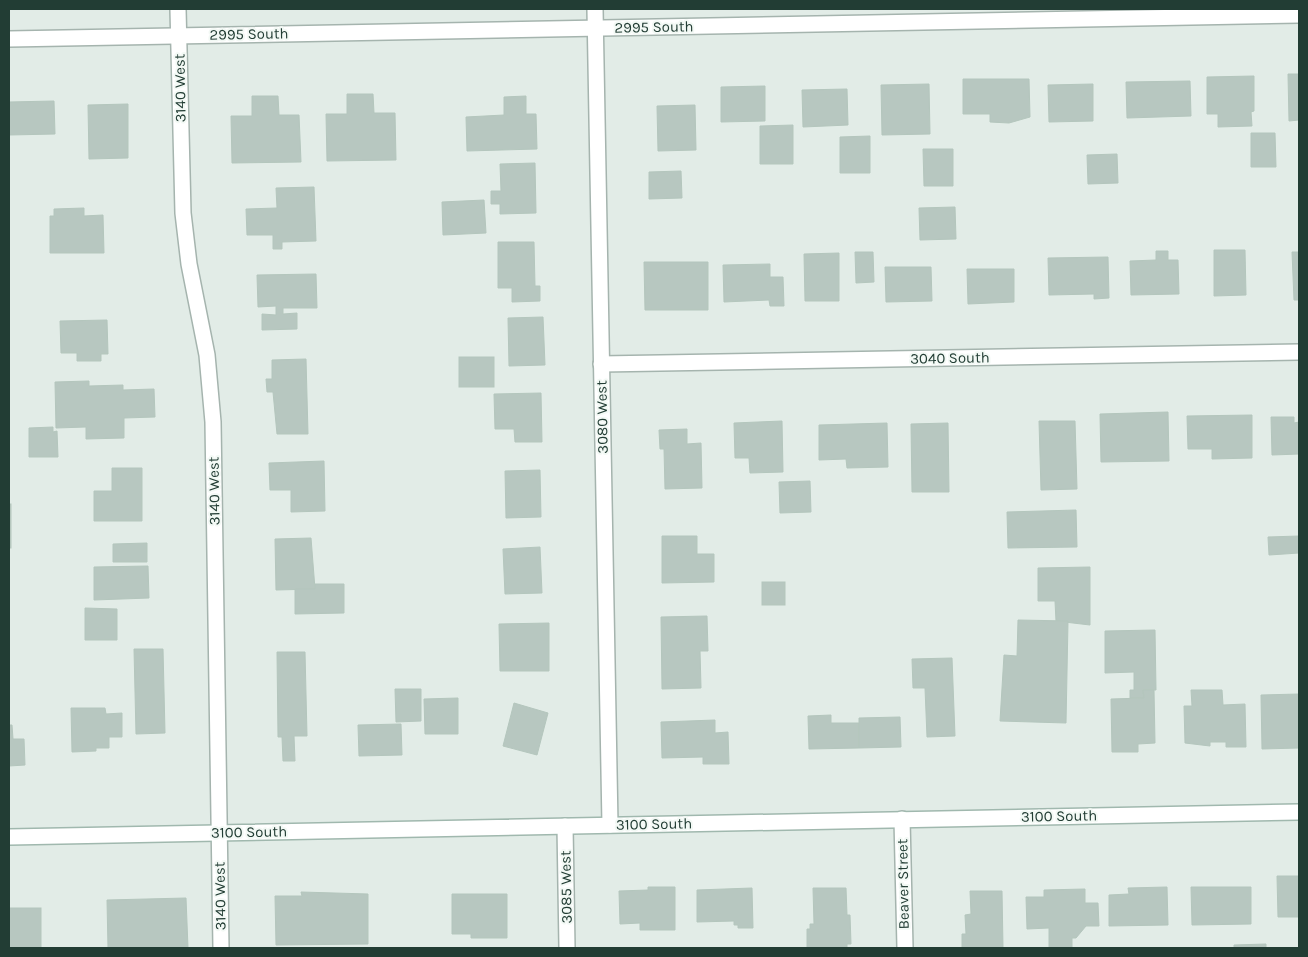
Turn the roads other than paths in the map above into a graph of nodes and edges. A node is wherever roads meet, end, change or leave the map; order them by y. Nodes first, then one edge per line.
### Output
1 (178, 9) edge
2 (595, 9) edge
3 (1299, 15) edge
4 (595, 28) junction
5 (178, 36) junction
6 (9, 39) edge
7 (1299, 352) edge
8 (601, 364) junction
9 (1299, 812) edge
10 (902, 820) junction
11 (610, 825) junction
12 (565, 826) junction
13 (218, 833) junction
14 (9, 837) edge
15 (221, 948) edge
16 (567, 948) edge
17 (905, 948) edge

1 - 5 street, 3140 West
2 - 4 street, 3080 West
3 - 4 street, 2995 South
4 - 5 street, 2995 South
4 - 8 street, 3080 West
5 - 6 street, 2995 South
5 - 13 street, 3140 West
7 - 8 street, 3040 South
8 - 11 street, 3080 West
9 - 10 street, 3100 South
10 - 11 street, 3100 South
10 - 17 street, Beaver Street
11 - 12 street, 3100 South
12 - 13 street, 3100 South
12 - 16 street, 3085 West
13 - 14 street, 3100 South
13 - 15 street, 3140 West

